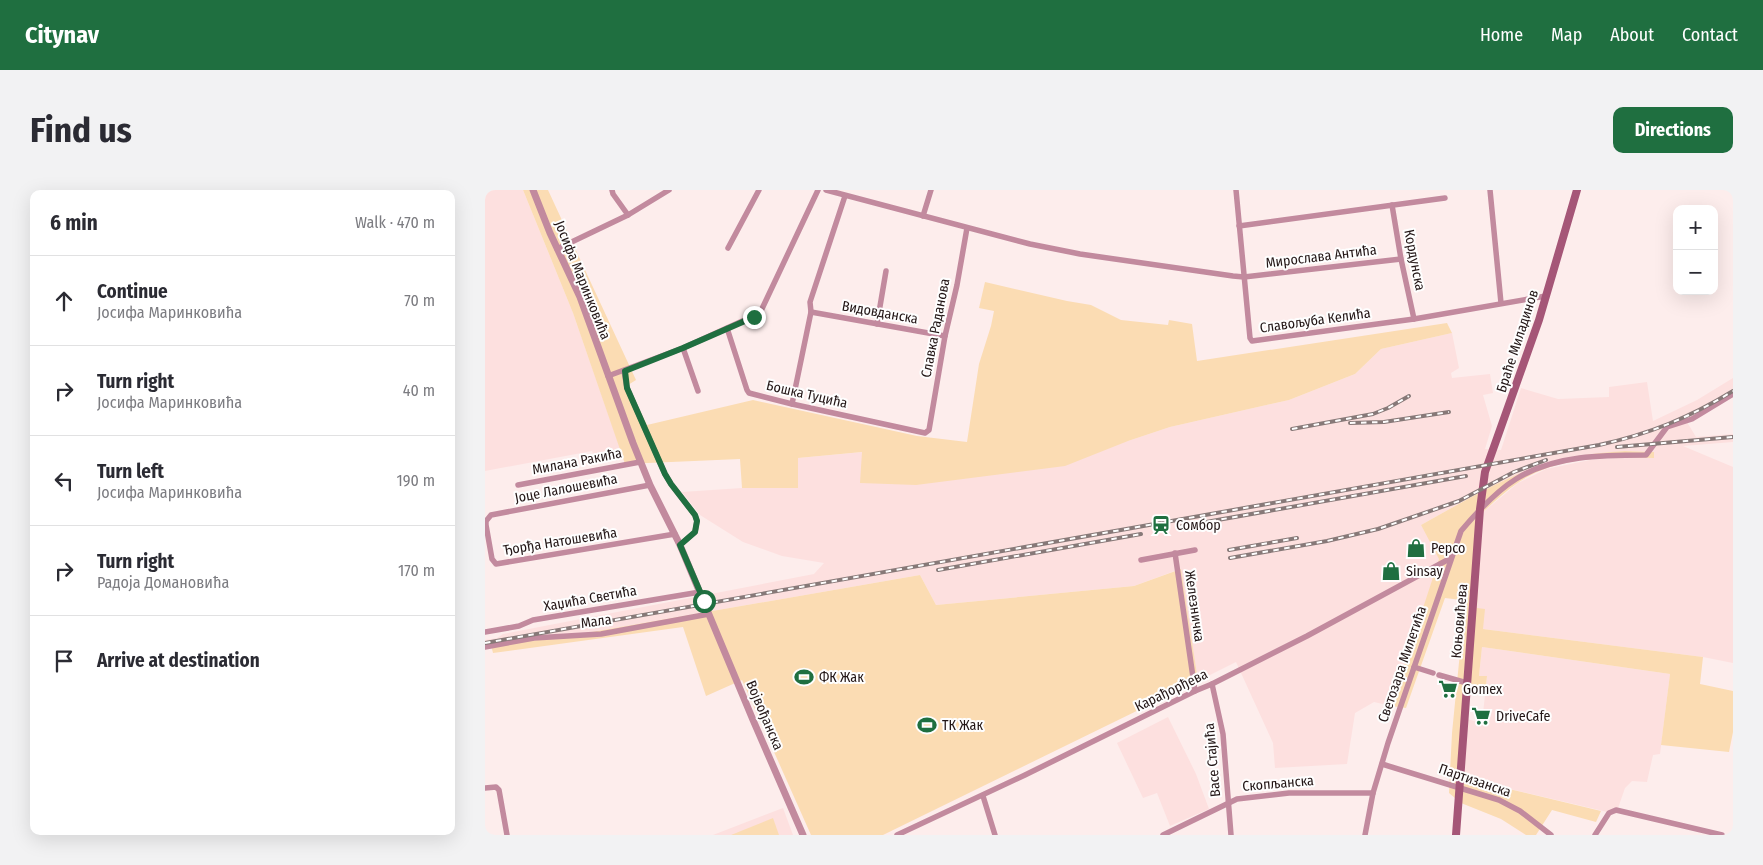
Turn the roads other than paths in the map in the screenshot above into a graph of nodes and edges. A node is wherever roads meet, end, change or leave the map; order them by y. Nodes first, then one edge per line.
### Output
1 (533, 190) edge
2 (612, 190) edge
3 (669, 190) edge
4 (759, 190) edge
5 (818, 190) edge
6 (826, 190) edge
7 (931, 190) edge
8 (1236, 190) edge
9 (1490, 190) edge
10 (1577, 190) edge
11 (845, 196) junction
12 (1445, 198) dead end
13 (1392, 205) junction
14 (628, 215) junction
15 (923, 216) junction
16 (1239, 226) junction
17 (967, 228) junction
18 (557, 248) junction
19 (728, 248) dead end
20 (1401, 259) junction
21 (887, 271) dead end
22 (1244, 277) junction
23 (1546, 296) junction
24 (1501, 303) junction
25 (811, 312) junction
26 (1414, 319) junction
27 (877, 324) junction
28 (727, 328) junction
29 (945, 336) junction
30 (683, 348) junction
31 (625, 371) junction
32 (608, 376) junction
33 (698, 391) dead end
34 (1733, 394) edge
35 (792, 404) junction
36 (927, 432) joint
37 (641, 462) junction
38 (518, 485) dead end
39 (650, 485) junction
40 (1481, 500) joint
41 (1480, 510) junction
42 (488, 518) joint
43 (675, 534) junction
44 (680, 545) junction
45 (1195, 550) dead end
46 (1175, 554) junction
47 (1451, 558) junction
48 (1141, 560) dead end
49 (700, 592) junction
50 (705, 604) joint
51 (709, 614) junction
52 (485, 632) edge
53 (485, 646) edge
54 (1414, 666) junction
55 (1433, 673) dead end
56 (1439, 675) dead end
57 (1211, 684) junction
58 (1467, 684) junction
59 (1195, 691) junction
60 (1382, 764) junction
61 (1459, 786) junction
62 (485, 788) edge
63 (1373, 792) junction
64 (983, 796) junction
65 (1228, 804) junction
66 (507, 835) edge
67 (803, 835) edge
68 (897, 835) edge
69 (995, 835) edge
70 (1163, 835) edge
71 (1231, 835) edge
72 (1365, 835) edge
73 (1456, 835) edge
74 (1551, 835) edge
75 (1595, 835) edge
76 (1722, 835) edge

1 - 18 street, Јосифа Маринковића
2 - 14 street
3 - 14 street
4 - 19 street
5 - 28 street
6 - 11 street
7 - 15 street
8 - 16 street
9 - 24 street
10 - 23 main road, Браће Миладинов
11 - 15 street
11 - 25 street
12 - 13 street
13 - 16 street
13 - 20 street, Кордунска
14 - 18 street
15 - 17 street
16 - 22 street
17 - 22 street
17 - 29 street, Славка Раданова
18 - 32 street, Јосифа Маринковића
20 - 22 street, Мирослава Антића
20 - 26 street, Кордунска
21 - 27 street
22 - 26 street, Славољуба Келића
23 - 24 street, Славољуба Келића
23 - 40 main road, Браће Миладинов
24 - 26 street, Славољуба Келића
25 - 27 street, Видовданска
25 - 35 street
27 - 29 street, Видовданска
28 - 30 street
28 - 35 street, Бошка Туцића
29 - 36 street, Славка Раданова
30 - 31 street
30 - 33 street
31 - 32 street
31 - 44 street
32 - 37 street, Јосифа Маринковића
34 - 41 street, Светозара Милетића
35 - 36 street, Бошка Туцића
37 - 38 street, Милана Ракића
37 - 39 street, Јосифа Маринковића
39 - 42 street, Јоце Лалошевића
39 - 43 street, Јосифа Маринковића
40 - 41 main road, Коњовићева
41 - 47 street, Светозара Милетића
41 - 58 main road, Коњовићева
42 - 43 street, Ђорђа Натошевића
43 - 44 street, Јосифа Маринковића
44 - 49 street, Јосифа Маринковића
45 - 46 street
46 - 48 street
46 - 59 street, Железничка
47 - 54 street, Светозара Милетића
47 - 57 street, Карађорђева
49 - 50 street, Јосифа Маринковића
49 - 52 street, Хаџића Светића
50 - 51 street, Војвођанска
51 - 53 street, Мала
51 - 67 street, Војвођанска
54 - 55 street
54 - 60 street, Светозара Милетића
56 - 58 street
57 - 59 street, Карађорђева
57 - 65 street, Васе Стајића
58 - 61 main road, Коњовићева
59 - 64 street, Карађорђева
60 - 61 street, Партизанска
60 - 63 street, Светозара Милетића
61 - 73 main road, Коњовићева
61 - 74 street, Партизанска
62 - 66 street
63 - 65 street, Скопљанска
63 - 72 street, Светозара Милетића
64 - 68 street, Карађорђева
64 - 69 street
65 - 70 street, Скопљанска
65 - 71 street, Васе Стајића
75 - 76 street

